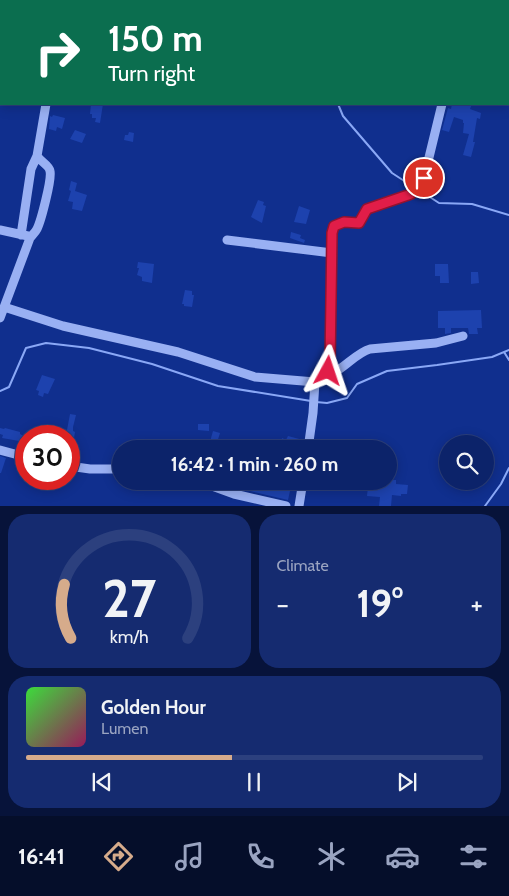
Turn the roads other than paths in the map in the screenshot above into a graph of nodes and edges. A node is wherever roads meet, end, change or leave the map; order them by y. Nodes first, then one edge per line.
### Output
1 (46, 105) edge
2 (442, 105) edge
3 (37, 156) junction
4 (0, 230) edge
5 (25, 236) junction
6 (227, 240) dead end
7 (332, 253) junction
8 (4, 307) junction
9 (0, 318) edge
10 (463, 336) dead end
11 (323, 376) junction
12 (315, 386) junction
13 (309, 440) edge
14 (0, 450) edge
15 (15, 454) edge
16 (80, 468) edge
17 (112, 469) edge
18 (223, 490) edge
19 (302, 490) edge
20 (286, 506) edge
21 (299, 506) edge

1 - 3 street
2 - 7 street
3 - 5 street
3 - 5 street
4 - 5 street
5 - 8 street
6 - 7 street
7 - 11 street
8 - 9 street
8 - 12 street
10 - 11 street
11 - 12 street
12 - 13 street
14 - 15 street
16 - 17 street
18 - 20 street
19 - 21 street

